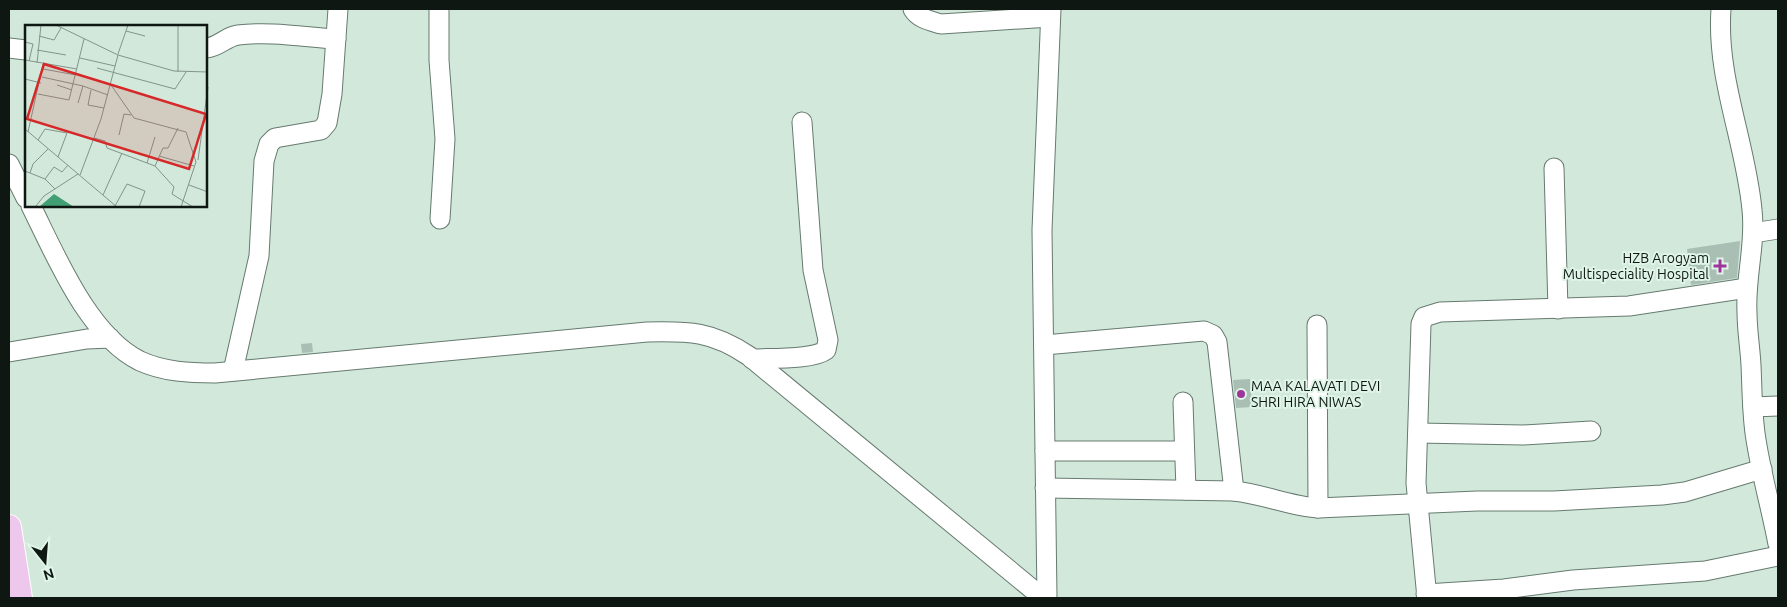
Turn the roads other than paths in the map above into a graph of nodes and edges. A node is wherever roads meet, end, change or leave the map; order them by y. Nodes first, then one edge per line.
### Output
1 (338, 9) edge
2 (439, 9) edge
3 (913, 9) edge
4 (1721, 9) edge
5 (1051, 13) edge
6 (336, 39) junction
7 (9, 48) edge
8 (208, 48) edge
9 (25, 50) edge
10 (802, 122) dead end
11 (9, 164) edge
12 (1554, 168) dead end
13 (25, 196) edge
14 (31, 208) edge
15 (440, 218) dead end
16 (1778, 229) edge
17 (1753, 233) junction
18 (1747, 288) junction
19 (1558, 309) junction
20 (1317, 325) dead end
21 (110, 338) junction
22 (1044, 345) junction
23 (9, 352) edge
24 (752, 359) junction
25 (233, 372) junction
26 (1183, 402) dead end
27 (1778, 406) edge
28 (1754, 407) junction
29 (1591, 431) dead end
30 (1418, 433) junction
31 (1045, 451) junction
32 (1184, 451) junction
33 (1762, 469) junction
34 (1045, 488) junction
35 (1186, 490) junction
36 (1234, 491) junction
37 (1418, 504) junction
38 (1318, 508) junction
39 (9, 527) edge
40 (1778, 544) edge
41 (1778, 556) edge
42 (1427, 596) edge
43 (20, 598) edge
44 (1043, 598) edge
45 (1047, 598) edge

1 - 6 street
2 - 15 street
3 - 5 street
4 - 17 street
5 - 22 street
6 - 8 street
6 - 25 street
7 - 9 street
10 - 24 street
11 - 13 street
12 - 19 street
14 - 21 street
16 - 17 street
17 - 18 street
18 - 19 street
18 - 28 street
19 - 30 street
20 - 38 street
21 - 23 street
21 - 25 street
22 - 31 street
22 - 36 street
24 - 25 street
24 - 44 street
26 - 32 street
27 - 28 street
28 - 33 street
29 - 30 street
30 - 37 street
31 - 32 street
31 - 34 street
32 - 35 street
33 - 37 street
33 - 40 street
34 - 35 street
34 - 45 street
35 - 36 street
36 - 38 street
37 - 38 street
37 - 42 street
39 - 43 main road
41 - 42 street

